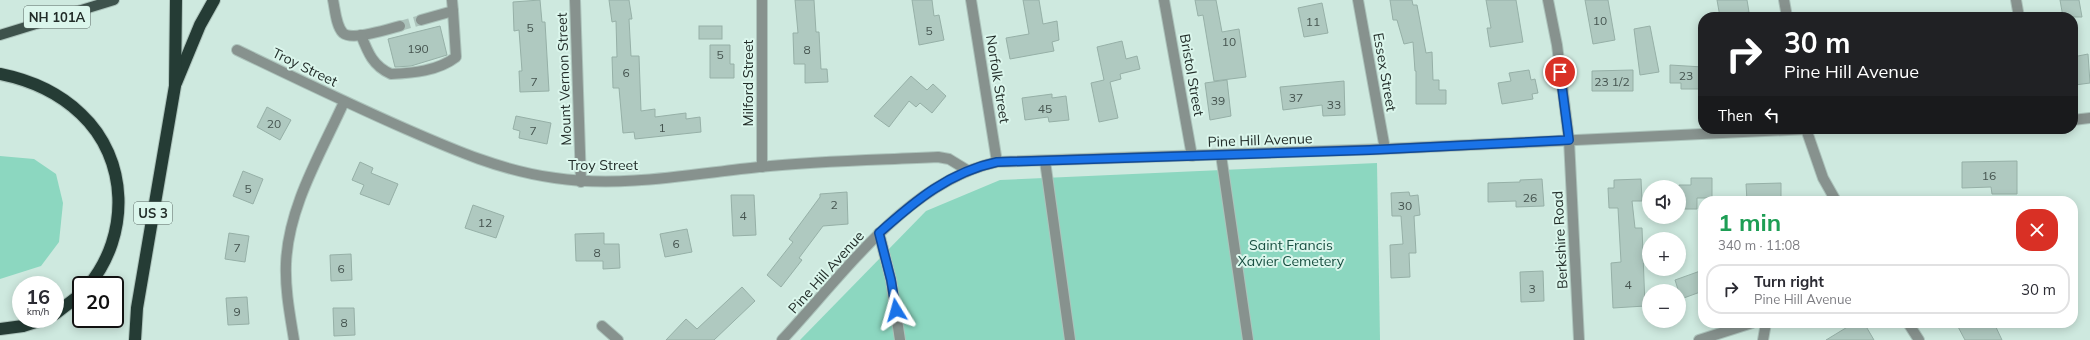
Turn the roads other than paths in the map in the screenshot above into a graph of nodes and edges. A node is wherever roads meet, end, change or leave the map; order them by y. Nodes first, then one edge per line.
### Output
1 (114, 0) edge
2 (176, 0) edge
3 (214, 0) edge
4 (333, 0) edge
5 (452, 0) edge
6 (576, 0) edge
7 (762, 0) edge
8 (971, 0) edge
9 (1164, 0) edge
10 (1358, 0) edge
11 (1548, 0) edge
12 (1784, 0) edge
13 (2016, 0) edge
14 (454, 11) junction
15 (1786, 12) edge
16 (2018, 12) edge
17 (421, 20) tunnel mouth
18 (400, 26) tunnel mouth
19 (0, 35) edge
20 (361, 35) junction
21 (237, 50) dead end
22 (0, 74) edge
23 (175, 86) junction
24 (344, 102) junction
25 (2090, 118) edge
26 (2078, 119) edge
27 (1699, 134) edge
28 (1809, 134) edge
29 (1569, 140) junction
30 (1385, 149) junction
31 (1221, 155) junction
32 (1192, 156) junction
33 (1045, 161) junction
34 (997, 162) junction
35 (762, 167) junction
36 (967, 170) junction
37 (582, 182) junction
38 (1833, 196) edge
39 (879, 233) junction
40 (96, 276) edge
41 (72, 301) edge
42 (64, 307) edge
43 (602, 326) dead end
44 (12, 327) edge
45 (1736, 328) edge
46 (1765, 328) edge
47 (1911, 328) edge
48 (0, 329) edge
49 (134, 340) edge
50 (294, 340) edge
51 (618, 340) edge
52 (782, 340) edge
53 (900, 340) edge
54 (1070, 340) edge
55 (1248, 340) edge
56 (1579, 340) edge
57 (1699, 340) edge
58 (1763, 340) edge
59 (1919, 340) edge

1 - 19 main road, NH 101A
2 - 23 highway, US 3
3 - 23 highway
4 - 20 street
5 - 14 street
6 - 37 street, Mount Vernon Street
7 - 35 street, Milford Street
8 - 34 street, Norfolk Street
9 - 32 street, Bristol Street
10 - 30 street, Essex Street
11 - 29 street, Berkshire Road
12 - 15 street
13 - 16 street
14 - 17 street
14 - 20 street
18 - 20 street
21 - 24 street, Troy Street
22 - 40 highway
23 - 49 highway, US 3
24 - 37 street, Troy Street
24 - 50 street
25 - 26 street
27 - 29 street, Pine Hill Avenue
28 - 38 street
29 - 30 street, Pine Hill Avenue
29 - 56 street, Berkshire Road
30 - 31 street, Pine Hill Avenue
31 - 32 street, Pine Hill Avenue
31 - 55 street
32 - 33 street, Pine Hill Avenue
33 - 34 street, Pine Hill Avenue
33 - 54 street
34 - 36 street, Pine Hill Avenue
35 - 36 street, Troy Street
35 - 37 street, Troy Street
36 - 39 street, Pine Hill Avenue
39 - 52 street, Pine Hill Avenue
39 - 53 street
41 - 42 highway
43 - 51 street
44 - 48 highway
45 - 57 street
46 - 58 street
47 - 59 street

